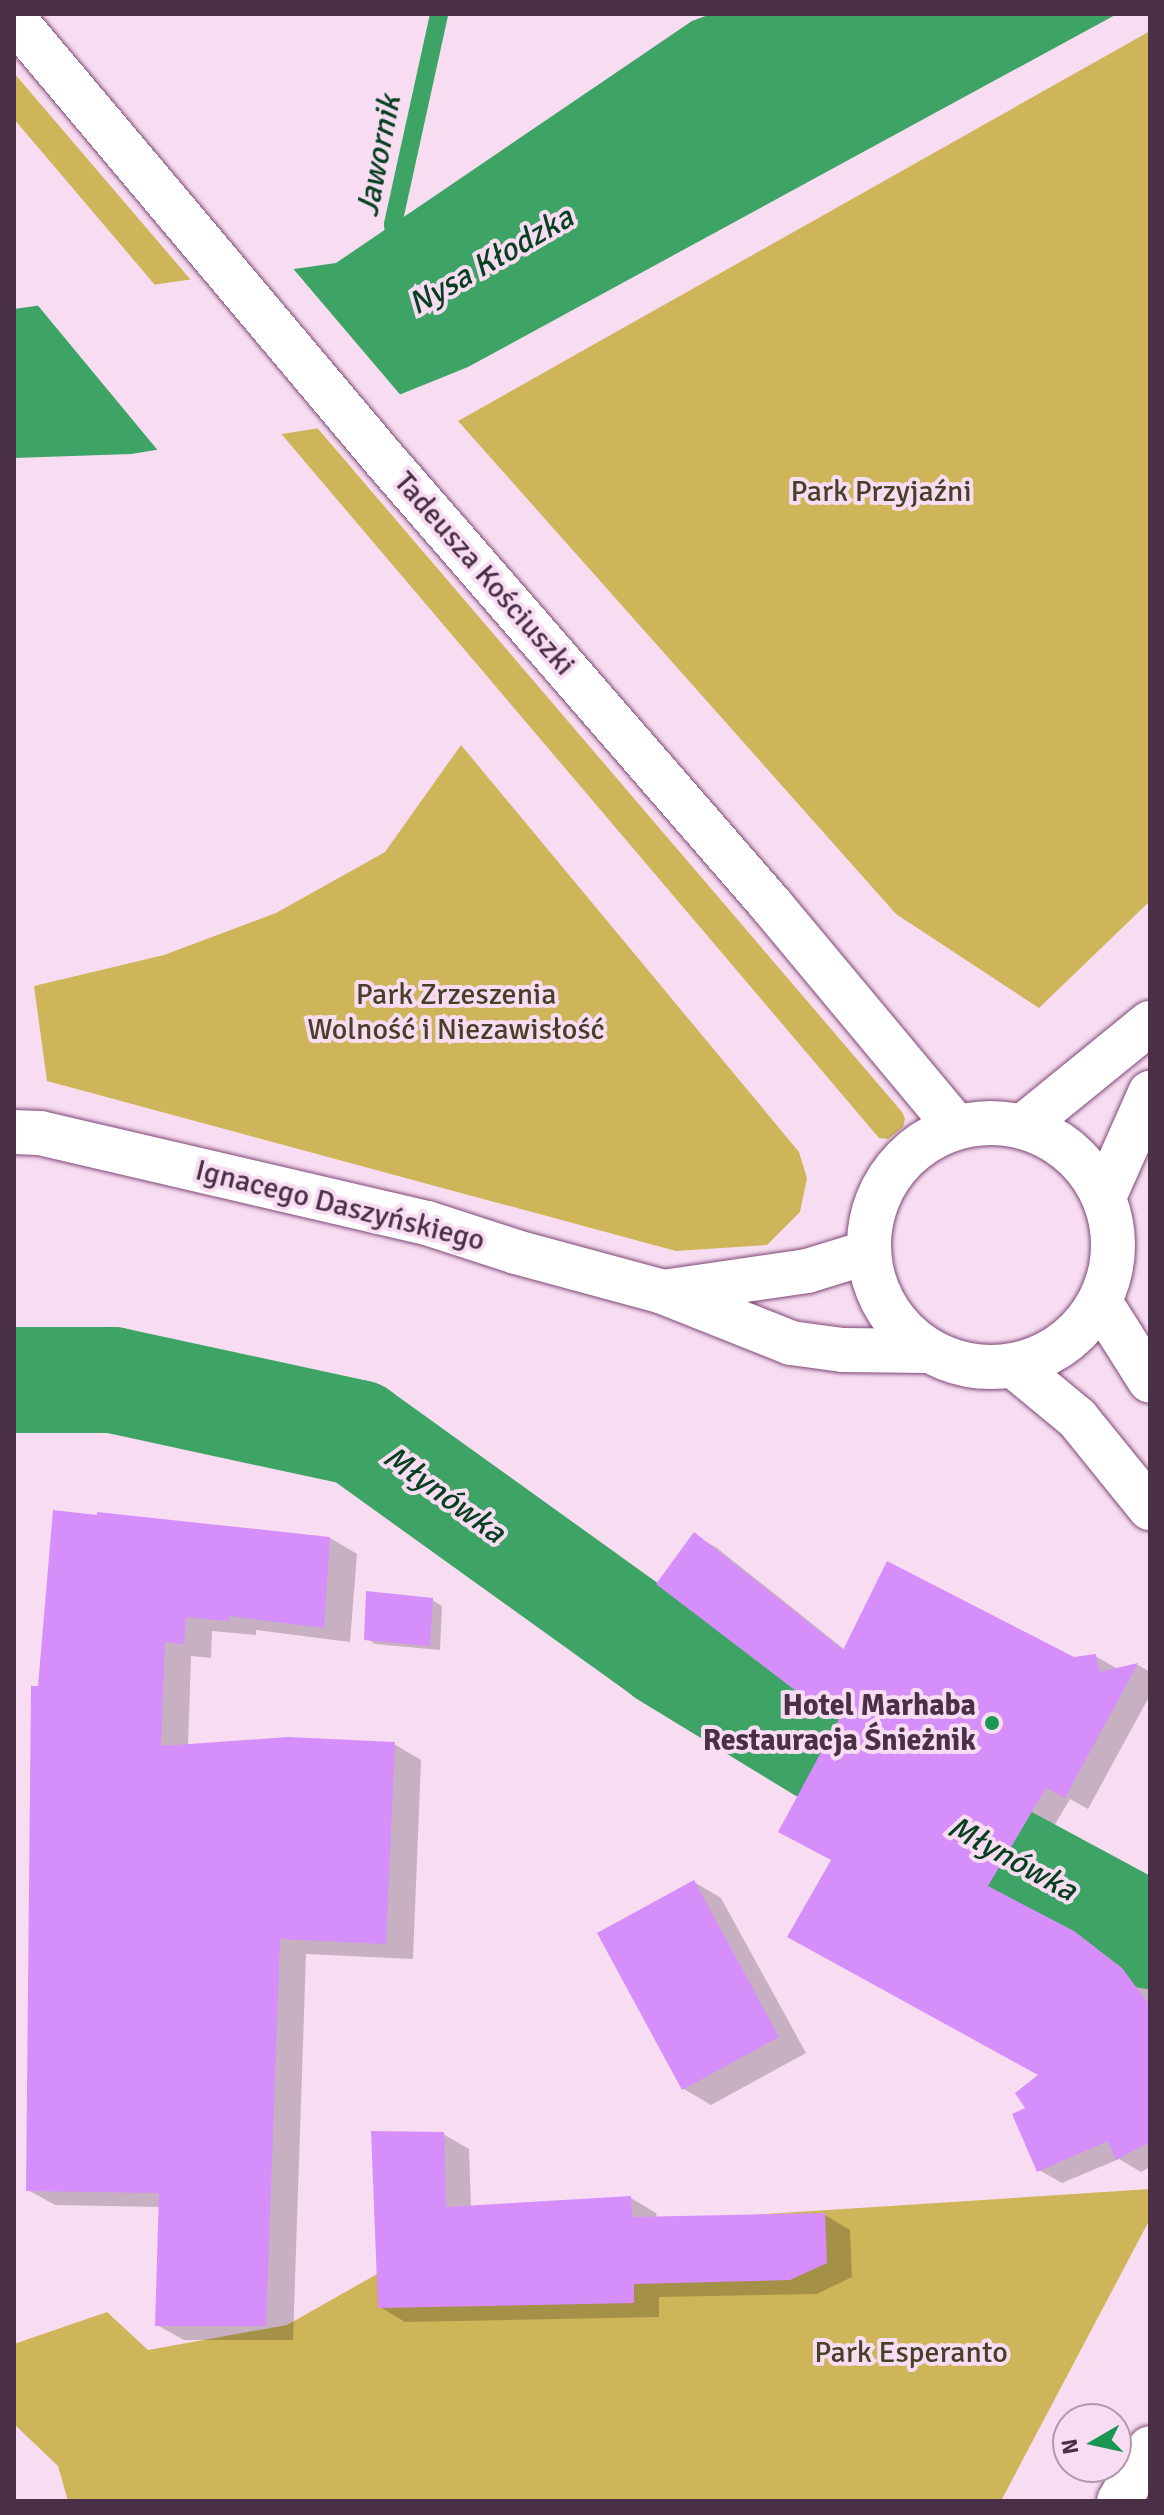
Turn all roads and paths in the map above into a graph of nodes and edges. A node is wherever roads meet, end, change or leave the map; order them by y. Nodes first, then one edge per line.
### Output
1 (14, 19) edge
2 (1150, 1023) edge
3 (1150, 1093) edge
4 (956, 1127) junction
5 (1022, 1127) junction
6 (14, 1132) edge
7 (1104, 1197) junction
8 (869, 1252) junction
9 (663, 1292) junction
10 (1100, 1302) junction
11 (928, 1351) junction
12 (1014, 1366) junction
13 (1150, 1381) edge
14 (1150, 1508) edge
15 (1150, 2448) edge
16 (1119, 2501) edge

1 - 4 street, Tadeusza Kościuszki
2 - 5 street
3 - 7 street
4 - 5 street
4 - 8 street
5 - 7 street
6 - 9 street, Ignacego Daszyńskiego
7 - 10 street
8 - 9 street, Ignacego Daszyńskiego
8 - 11 street
9 - 11 street, Ignacego Daszyńskiego
10 - 12 street
10 - 13 street
11 - 12 street
12 - 14 street
15 - 16 street

